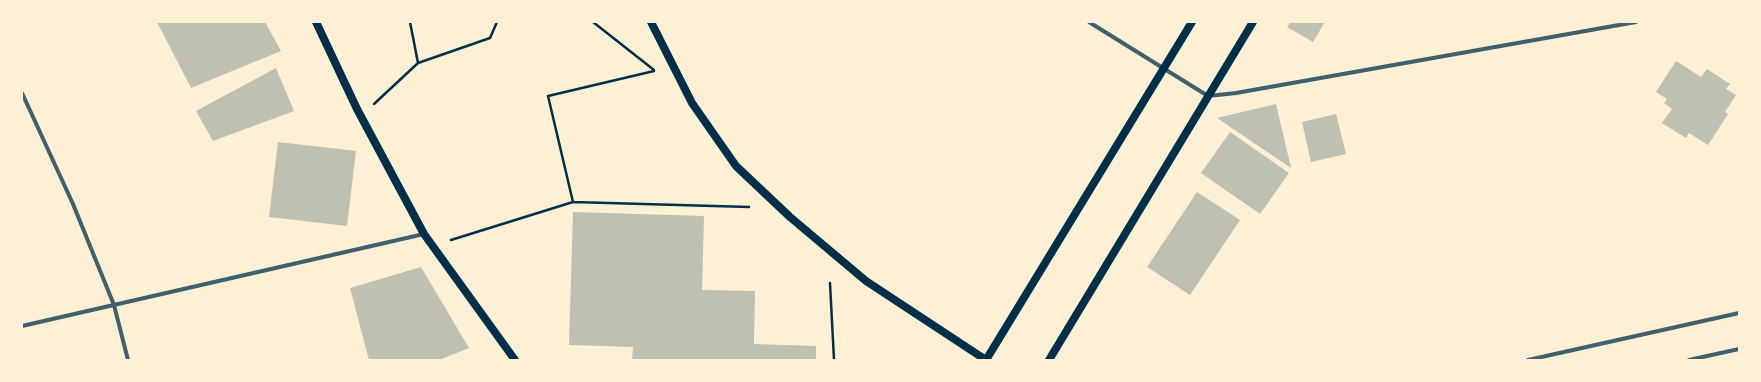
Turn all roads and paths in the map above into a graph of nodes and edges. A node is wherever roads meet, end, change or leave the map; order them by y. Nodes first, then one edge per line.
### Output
1 (316, 22) edge
2 (410, 22) edge
3 (497, 22) edge
4 (593, 22) edge
5 (650, 22) edge
6 (1089, 22) edge
7 (1192, 22) edge
8 (1253, 22) edge
9 (1636, 22) edge
10 (418, 63) junction
11 (1164, 69) junction
12 (22, 93) edge
13 (1208, 96) junction
14 (370, 108) dead end
15 (573, 202) junction
16 (749, 207) dead end
17 (424, 234) junction
18 (448, 241) dead end
19 (830, 283) dead end
20 (114, 306) junction
21 (1739, 313) edge
22 (22, 326) edge
23 (1739, 349) edge
24 (128, 360) edge
25 (515, 360) edge
26 (834, 360) edge
27 (986, 360) edge
28 (1048, 360) edge
29 (1528, 360) edge
30 (1689, 360) edge

1 - 17 main road
2 - 10 path
3 - 10 path
4 - 15 path
5 - 27 main road
6 - 11 street
7 - 11 main road
8 - 13 main road
9 - 13 street
10 - 14 path
11 - 13 street
11 - 27 main road
12 - 20 street
13 - 28 main road
15 - 16 path
15 - 18 path
17 - 20 street
17 - 25 main road
19 - 26 path
20 - 22 street
20 - 24 street
21 - 29 street
23 - 30 street

